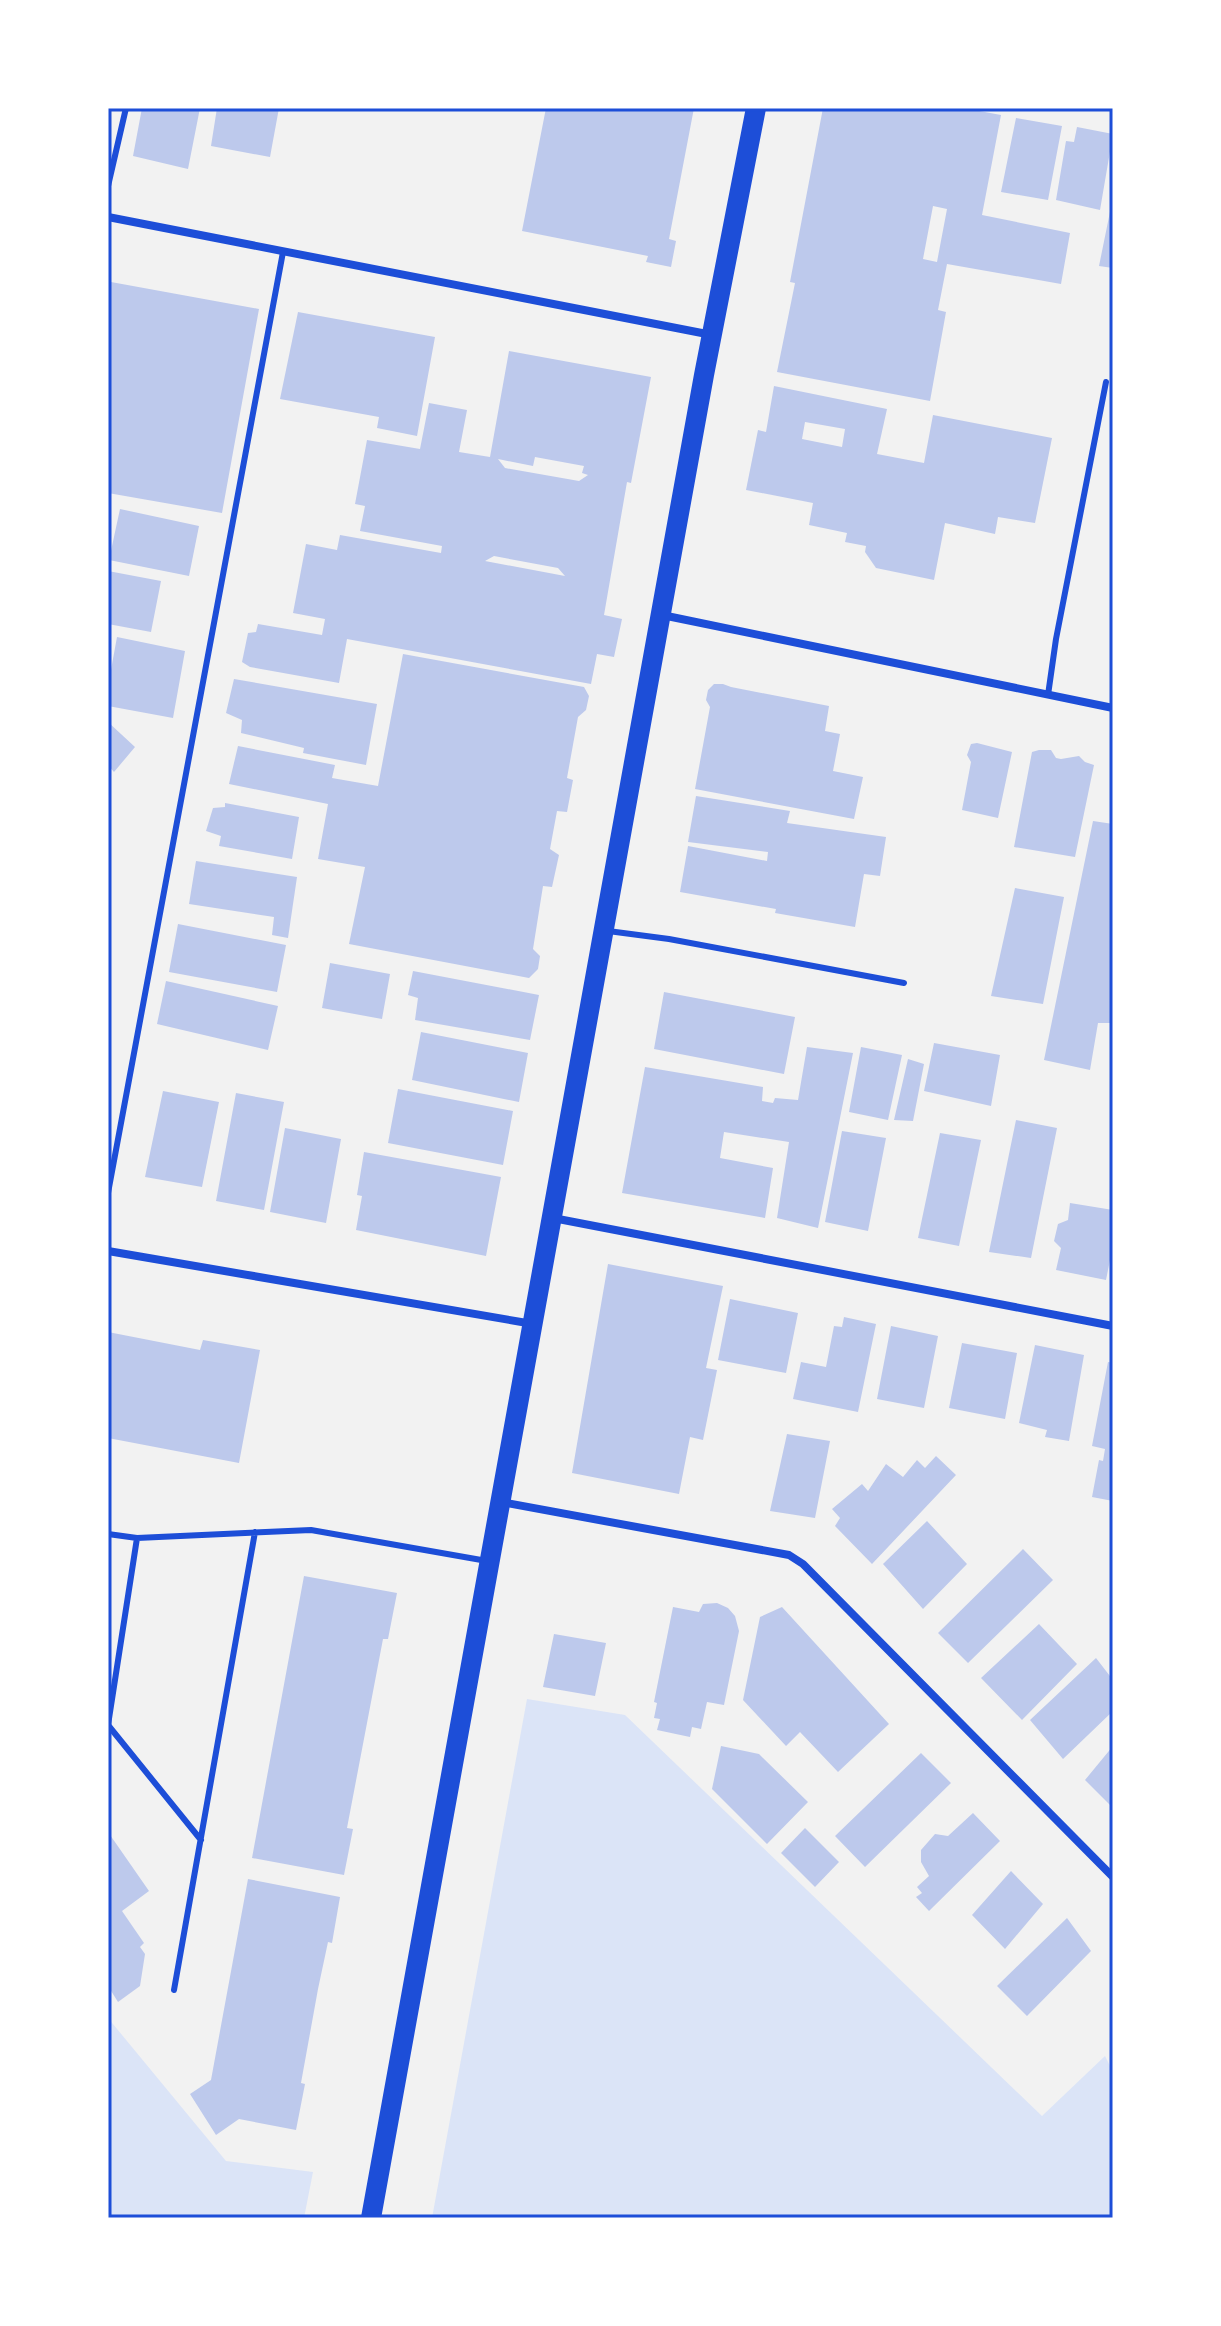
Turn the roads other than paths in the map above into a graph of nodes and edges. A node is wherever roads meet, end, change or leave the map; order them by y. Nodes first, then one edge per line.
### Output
1 (126, 108) edge
2 (756, 108) edge
3 (108, 186) edge
4 (108, 217) edge
5 (283, 252) junction
6 (713, 335) junction
7 (1106, 382) dead end
8 (661, 615) junction
9 (1048, 695) junction
10 (1113, 708) edge
11 (604, 930) junction
12 (904, 983) dead end
13 (108, 1193) edge
14 (552, 1218) junction
15 (108, 1251) edge
16 (533, 1324) junction
17 (1113, 1326) edge
18 (501, 1502) junction
19 (255, 1532) junction
20 (108, 1534) edge
21 (137, 1538) junction
22 (491, 1561) junction
23 (201, 1840) junction
24 (1113, 1877) edge
25 (174, 1990) dead end
26 (371, 2218) edge

1 - 3 lane
2 - 6 main road
4 - 5 street
5 - 6 street
5 - 13 lane
6 - 8 main road
7 - 9 lane
8 - 9 street
8 - 11 main road
9 - 10 street
11 - 12 lane
11 - 14 main road
14 - 16 main road
14 - 17 street
15 - 16 street
16 - 18 main road
18 - 22 main road
18 - 24 street
19 - 21 lane
19 - 22 lane
19 - 23 lane
20 - 21 lane
21 - 23 lane
22 - 26 main road
23 - 25 lane

